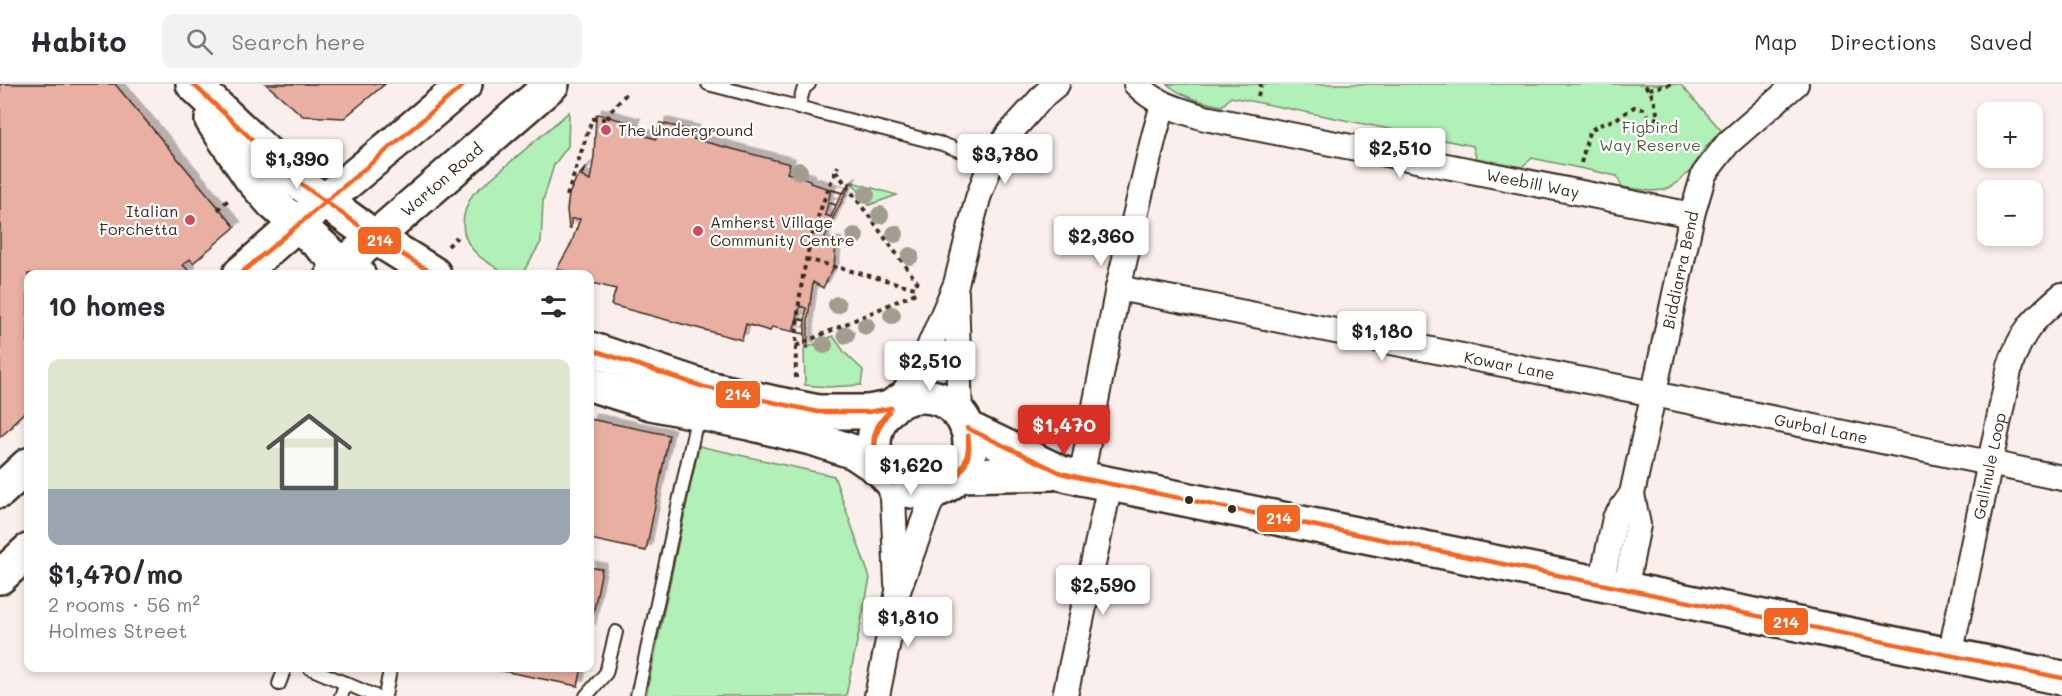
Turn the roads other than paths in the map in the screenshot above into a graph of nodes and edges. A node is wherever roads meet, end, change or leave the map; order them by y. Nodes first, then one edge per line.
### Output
1 (188, 84) edge
2 (194, 84) edge
3 (465, 84) edge
4 (552, 84) edge
5 (708, 84) edge
6 (809, 84) edge
7 (1058, 84) edge
8 (1136, 84) edge
9 (1796, 84) edge
10 (1163, 105) junction
11 (798, 108) junction
12 (990, 165) junction
13 (324, 202) junction
14 (1692, 215) junction
15 (297, 224) junction
16 (376, 238) junction
17 (245, 270) edge
18 (344, 270) edge
19 (346, 270) edge
20 (428, 270) edge
21 (956, 284) junction
22 (1118, 288) junction
23 (2062, 295) edge
24 (594, 350) edge
25 (594, 385) edge
26 (1654, 394) junction
27 (895, 405) junction
28 (698, 413) junction
29 (964, 422) junction
30 (1989, 463) junction
31 (24, 469) edge
32 (884, 473) junction
33 (1084, 478) junction
34 (2062, 478) edge
35 (949, 482) junction
36 (0, 491) edge
37 (24, 555) edge
38 (0, 577) edge
39 (1613, 588) junction
40 (898, 591) junction
41 (616, 632) dead end
42 (1950, 656) junction
43 (284, 672) edge
44 (320, 672) edge
45 (390, 672) edge
46 (2041, 682) edge
47 (346, 683) junction
48 (279, 684) dead end
49 (341, 696) edge
50 (375, 696) edge
51 (385, 696) edge
52 (586, 696) edge
53 (637, 696) edge
54 (877, 696) edge
55 (1065, 696) edge

1 - 15 main road
2 - 13 main road
3 - 13 main road
4 - 16 main road, Warton Road
5 - 11 lane
6 - 11 lane
7 - 12 street
8 - 10 street, Weebill Way
9 - 14 street, Biddiarra Bend
10 - 14 street, Weebill Way
10 - 22 street
11 - 12 lane
12 - 21 street
13 - 15 main road
13 - 16 main road
14 - 26 street, Biddiarra Bend
15 - 17 main road
15 - 18 main road
16 - 19 main road, Warton Road
16 - 20 main road
21 - 27 street
21 - 29 street
22 - 26 street, Kowar Lane
22 - 33 street
23 - 30 street, Gallinule Loop
24 - 27 main road
25 - 28 main road
26 - 30 street, Gurbal Lane
26 - 39 street, Biddiarra Bend
27 - 29 main road
27 - 32 main road
28 - 32 main road
28 - 53 lane
29 - 33 main road
29 - 35 main road
30 - 34 street, Gurbal Lane
30 - 42 street, Gallinule Loop
31 - 36 main road
32 - 35 main road
32 - 40 street
33 - 35 main road
33 - 39 main road
33 - 55 street
35 - 40 street
37 - 38 main road
39 - 42 main road
40 - 54 street
41 - 52 lane
42 - 46 main road
43 - 48 lane
44 - 47 lane
45 - 51 lane
47 - 49 lane
47 - 50 lane

